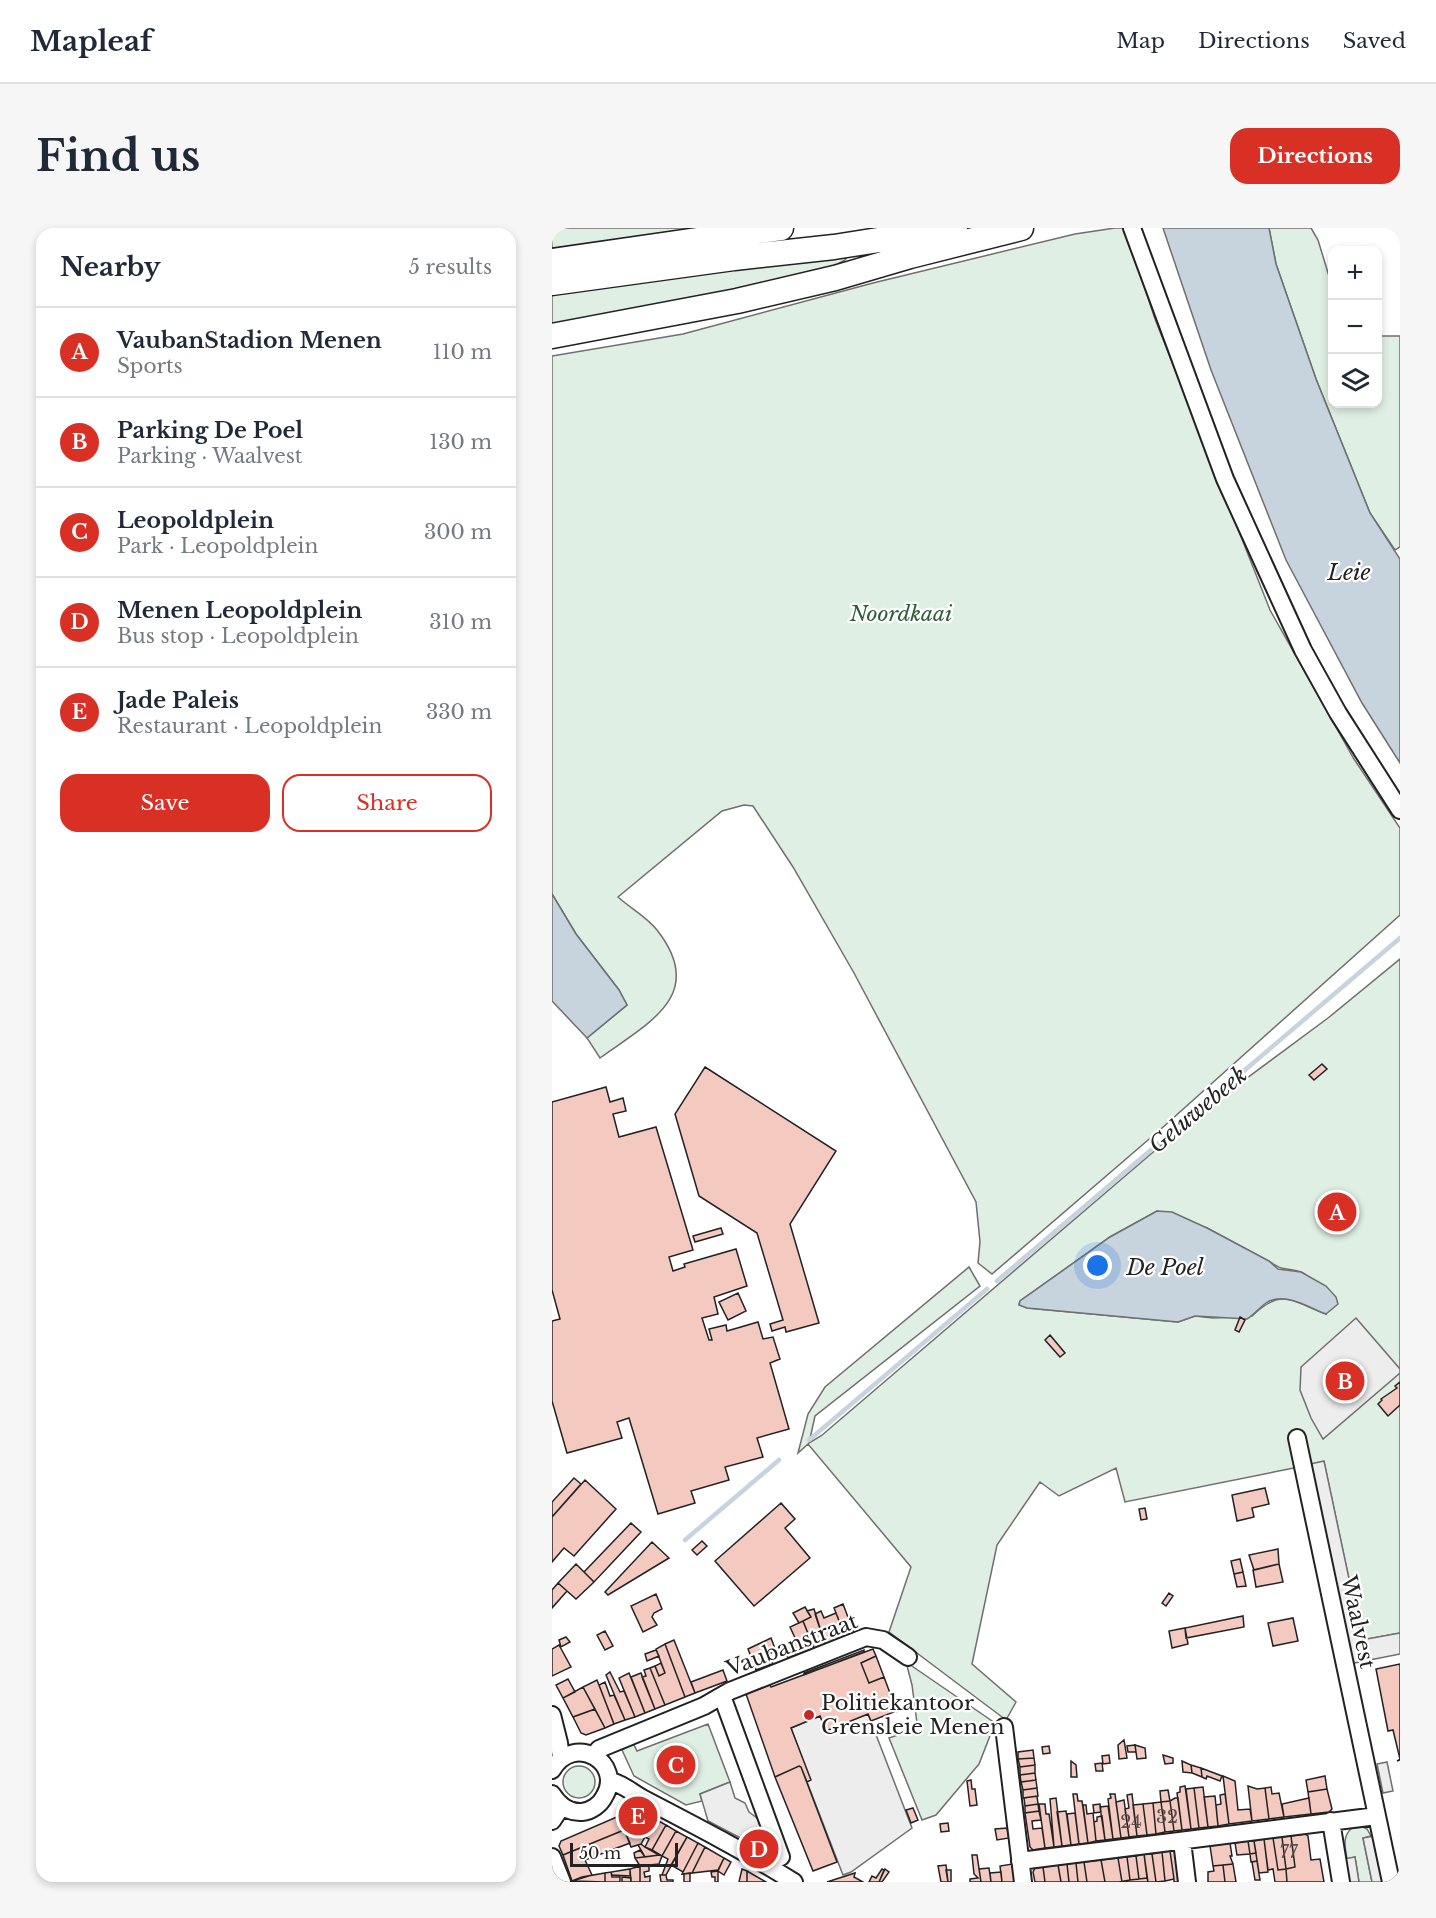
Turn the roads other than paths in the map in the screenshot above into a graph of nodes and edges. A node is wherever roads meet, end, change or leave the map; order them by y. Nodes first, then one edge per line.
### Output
1 (781, 228) edge
2 (955, 228) edge
3 (1021, 228) edge
4 (1132, 228) edge
5 (552, 261) edge
6 (552, 283) edge
7 (552, 336) edge
8 (1400, 810) edge
9 (1297, 1438) dead end
10 (908, 1657) dead end
11 (722, 1696) junction
12 (553, 1718) edge
13 (1004, 1727) dead end
14 (556, 1764) edge
15 (598, 1770) junction
16 (557, 1800) edge
17 (1377, 1816) junction
18 (552, 1821) edge
19 (1331, 1821) junction
20 (1182, 1840) junction
21 (552, 1857) edge
22 (781, 1857) dead end
23 (1020, 1861) junction
24 (562, 1882) edge
25 (794, 1882) edge
26 (1023, 1882) edge
27 (1187, 1882) edge
28 (1341, 1882) edge
29 (1390, 1882) edge

1 - 5 highway
2 - 6 highway
3 - 7 highway
4 - 8 street
9 - 17 street, Waalvest
10 - 11 street, Vaubanstraat
11 - 15 street, Vaubanstraat
11 - 22 street
12 - 14 street
12 - 15 street
13 - 23 street
14 - 15 street
15 - 16 street
15 - 25 street
16 - 18 street
17 - 19 street
17 - 29 street, Waalvest
19 - 20 street
19 - 28 street
20 - 23 street
20 - 27 street
21 - 24 street
23 - 26 street

